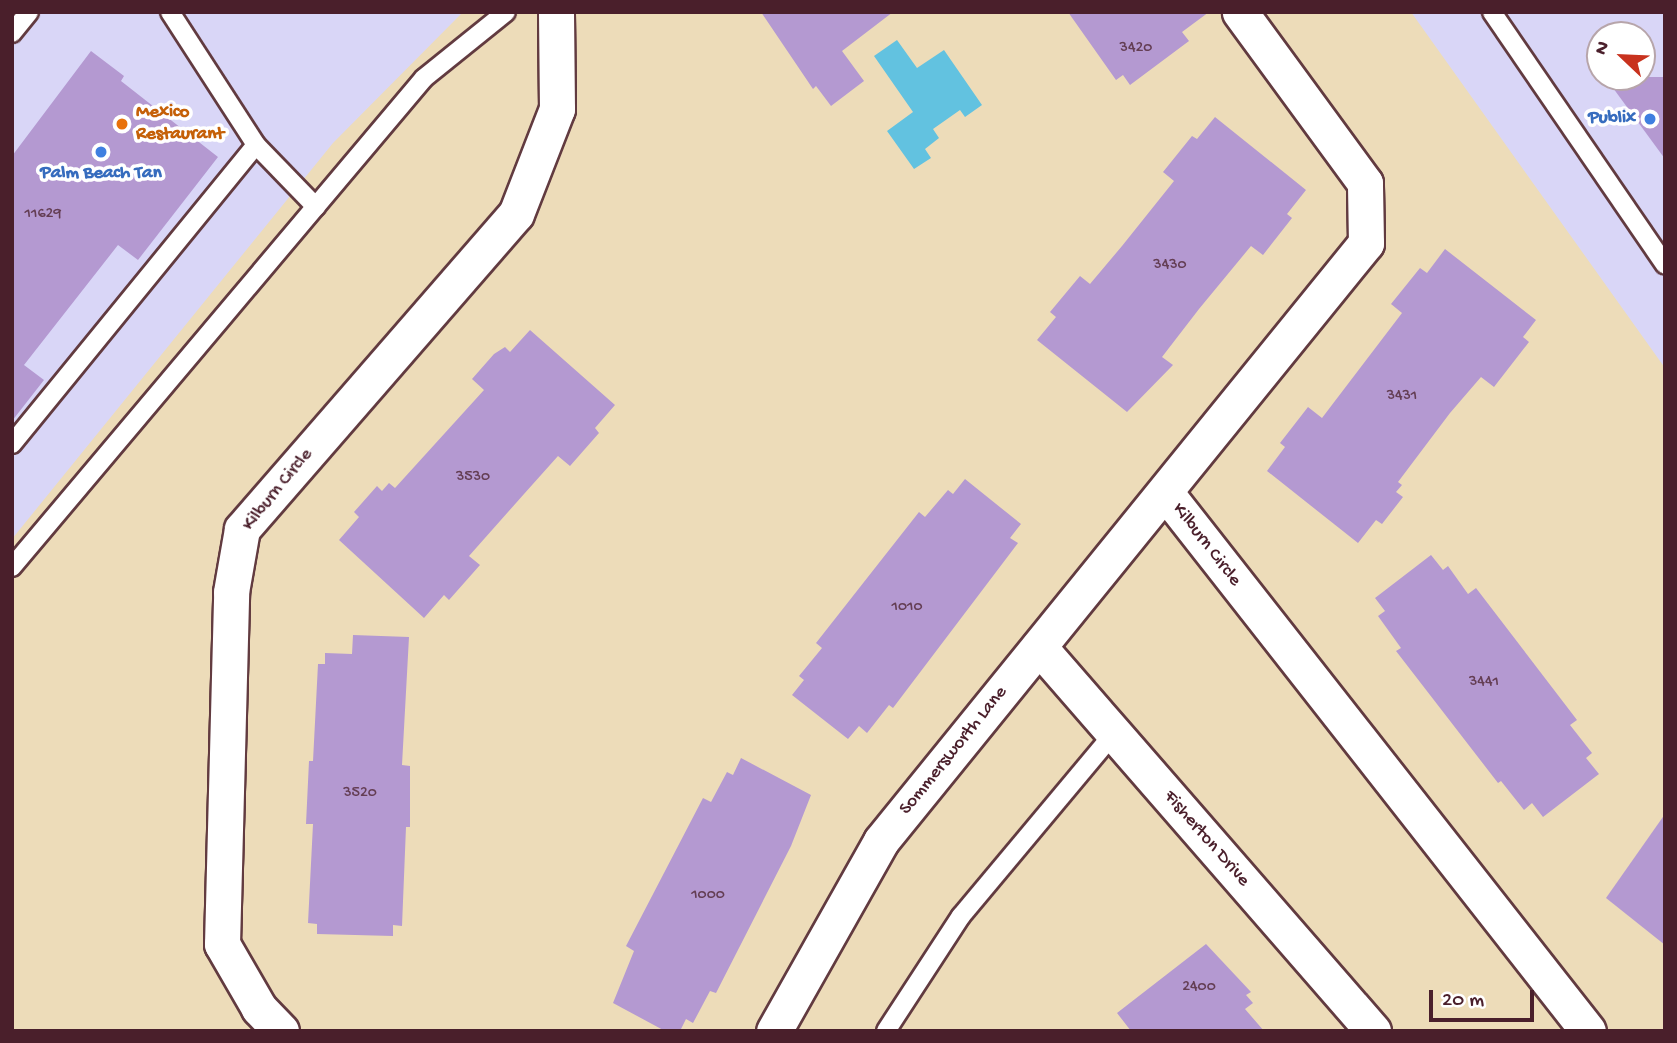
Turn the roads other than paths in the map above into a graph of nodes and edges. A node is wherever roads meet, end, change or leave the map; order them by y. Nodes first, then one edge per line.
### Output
1 (30, 12) edge
2 (170, 12) edge
3 (506, 12) edge
4 (556, 12) edge
5 (1240, 12) edge
6 (1492, 12) edge
7 (12, 33) edge
8 (256, 145) junction
9 (316, 207) junction
10 (1665, 265) edge
11 (12, 444) edge
12 (1165, 492) junction
13 (12, 567) edge
14 (1039, 647) junction
15 (1114, 733) junction
16 (281, 1031) edge
17 (774, 1031) edge
18 (886, 1031) edge
19 (1373, 1031) edge
20 (1588, 1031) edge

1 - 7 lane
2 - 8 lane
3 - 9 lane
4 - 16 street, Kilburn Circle
5 - 12 street, Kilburn Circle
6 - 10 lane
8 - 9 lane
8 - 11 lane
9 - 13 lane
12 - 14 street, Sommersworth Lane
12 - 20 street, Kilburn Circle
14 - 15 street, Fisherton Drive
14 - 17 street, Sommersworth Lane
15 - 18 lane
15 - 19 street, Fisherton Drive

